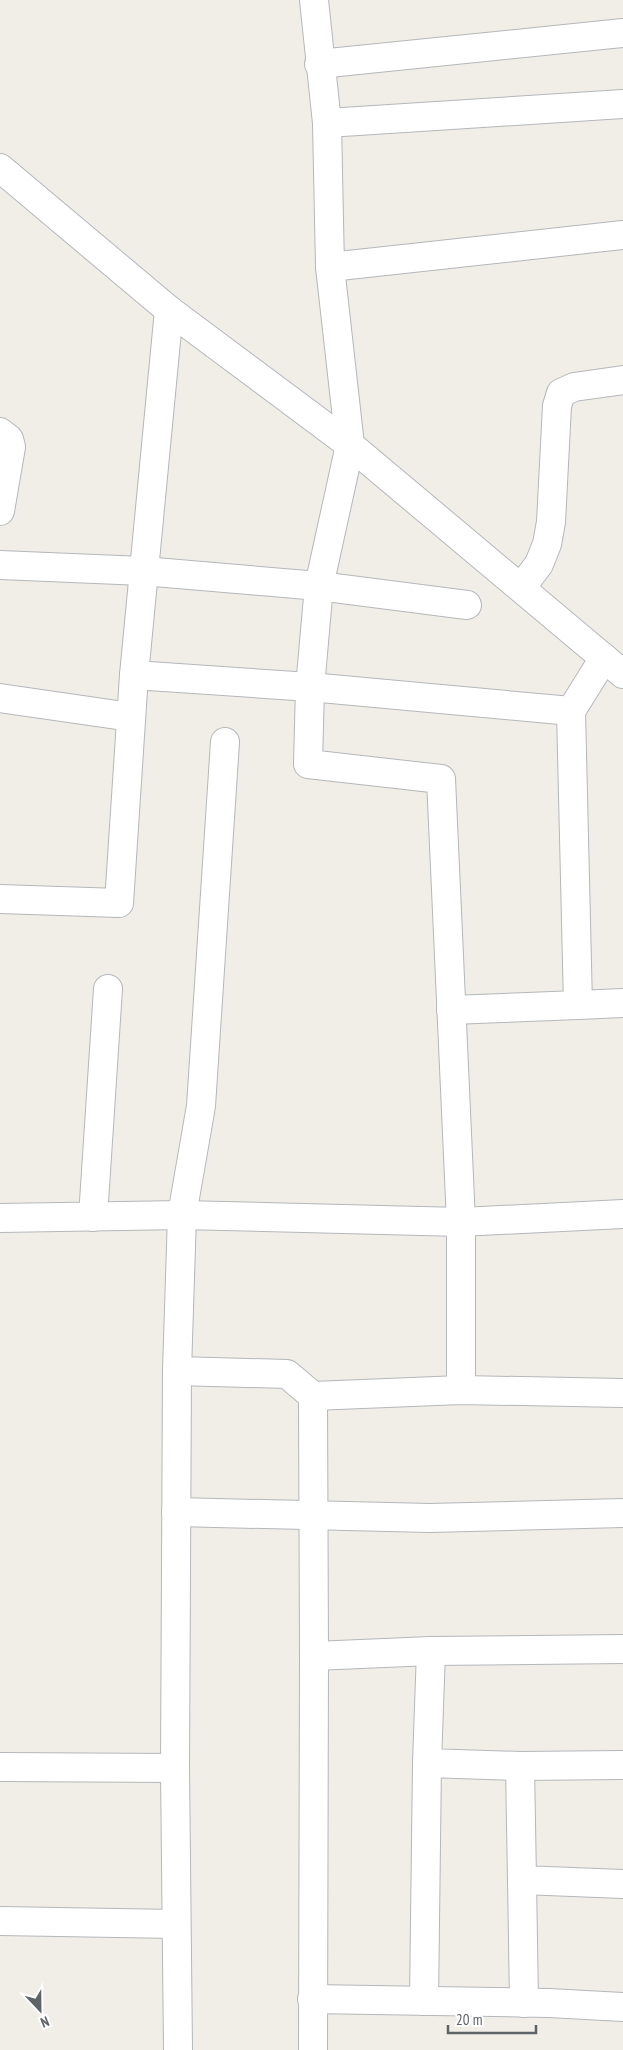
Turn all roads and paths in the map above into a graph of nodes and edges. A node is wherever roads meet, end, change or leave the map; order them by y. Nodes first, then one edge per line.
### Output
1 (314, 0) edge
2 (623, 33) edge
3 (319, 64) junction
4 (623, 104) edge
5 (327, 123) junction
6 (0, 168) edge
7 (623, 235) edge
8 (330, 267) junction
9 (169, 310) junction
10 (623, 380) edge
11 (0, 432) edge
12 (350, 445) junction
13 (0, 512) edge
14 (0, 565) edge
15 (144, 571) junction
16 (319, 586) junction
17 (520, 588) junction
18 (468, 605) dead end
19 (613, 666) edge
20 (134, 674) junction
21 (310, 687) junction
22 (0, 698) edge
23 (571, 711) junction
24 (131, 717) junction
25 (225, 742) dead end
26 (0, 899) edge
27 (108, 989) dead end
28 (623, 1003) edge
29 (578, 1004) junction
30 (451, 1010) junction
31 (623, 1214) edge
32 (182, 1215) junction
33 (93, 1217) junction
34 (0, 1218) edge
35 (461, 1222) junction
36 (177, 1371) junction
37 (461, 1390) junction
38 (623, 1393) edge
39 (313, 1396) junction
40 (176, 1512) junction
41 (623, 1513) edge
42 (314, 1517) junction
43 (623, 1649) edge
44 (431, 1651) junction
45 (314, 1656) junction
46 (427, 1763) junction
47 (623, 1765) edge
48 (520, 1766) junction
49 (0, 1767) edge
50 (174, 1768) junction
51 (522, 1880) junction
52 (623, 1884) edge
53 (0, 1921) edge
54 (176, 1924) junction
55 (312, 1999) junction
56 (424, 2001) junction
57 (524, 2003) junction
58 (623, 2007) edge
59 (178, 2050) edge
60 (313, 2050) edge

1 - 3 street
2 - 3 street
3 - 5 street
4 - 5 street
5 - 8 street
6 - 9 street
7 - 8 street
8 - 12 street
9 - 12 street
9 - 15 street
10 - 17 street
11 - 13 street
12 - 16 street
12 - 17 street
14 - 15 street
15 - 16 street
15 - 20 street
16 - 18 street
16 - 21 street
17 - 19 street
19 - 23 street
20 - 21 street
20 - 24 street
21 - 23 street
21 - 30 street
22 - 24 street
23 - 29 street
24 - 26 street
25 - 32 street
27 - 33 street
28 - 29 street
29 - 30 street
30 - 35 street
31 - 35 street
32 - 33 street
32 - 35 street
32 - 36 street
33 - 34 street
35 - 37 street
36 - 39 street
36 - 40 street
37 - 38 street
37 - 39 street
39 - 42 street
40 - 42 street
40 - 50 street
41 - 42 street
42 - 45 street
43 - 44 street
44 - 45 street
44 - 46 street
45 - 55 street
46 - 48 street
46 - 56 street
47 - 48 street
48 - 51 street
49 - 50 street
50 - 54 street
51 - 52 street
51 - 57 street
53 - 54 street
54 - 59 street
55 - 56 street
55 - 60 street
56 - 57 street
57 - 58 street

